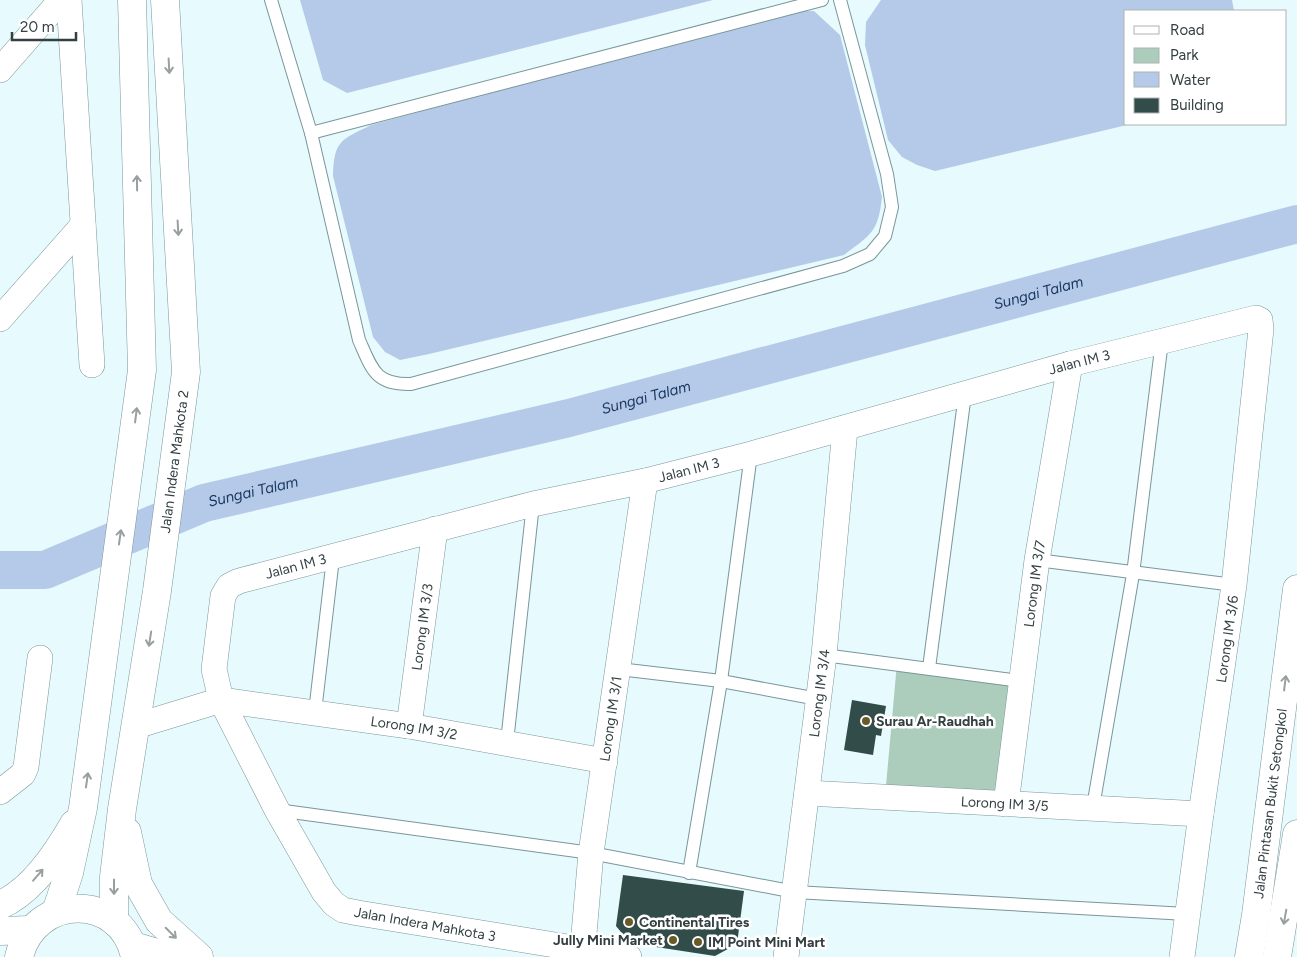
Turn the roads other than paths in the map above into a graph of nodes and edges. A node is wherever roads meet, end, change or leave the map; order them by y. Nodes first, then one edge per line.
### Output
1 (61, 0) edge
2 (69, 0) edge
3 (132, 0) edge
4 (166, 0) edge
5 (271, 0) edge
6 (822, 0) edge
7 (840, 0) edge
8 (0, 70) edge
9 (311, 133) junction
10 (83, 225) junction
11 (0, 319) edge
12 (1260, 320) joint
13 (1162, 341) junction
14 (1070, 364) junction
15 (92, 365) dead end
16 (965, 394) junction
17 (845, 429) junction
18 (752, 454) junction
19 (645, 481) junction
20 (533, 504) junction
21 (435, 528) junction
22 (334, 558) junction
23 (1036, 560) junction
24 (1133, 574) junction
25 (1234, 585) junction
26 (1297, 590) edge
27 (824, 655) junction
28 (40, 658) dead end
29 (929, 668) junction
30 (619, 669) junction
31 (1020, 681) junction
32 (721, 682) junction
33 (818, 698) junction
34 (221, 700) junction
35 (315, 712) junction
36 (136, 726) junction
37 (409, 726) junction
38 (507, 742) junction
39 (605, 761) junction
40 (0, 792) edge
41 (807, 793) junction
42 (1006, 804) junction
43 (1093, 807) junction
44 (83, 808) junction
45 (122, 809) junction
46 (278, 810) junction
47 (1201, 814) junction
48 (1297, 834) edge
49 (591, 853) junction
50 (689, 873) junction
51 (795, 892) junction
52 (0, 904) edge
53 (56, 912) junction
54 (1187, 914) junction
55 (114, 921) junction
56 (30, 930) junction
57 (0, 931) edge
58 (134, 952) edge
59 (582, 953) edge
60 (19, 957) edge
61 (170, 957) edge
62 (199, 957) edge
63 (629, 957) edge
64 (786, 957) edge
65 (1182, 957) edge
66 (1249, 957) edge
67 (1278, 957) edge

1 - 8 street
2 - 10 street
44 -> 3 street
4 -> 36 street, Jalan Indera Mahkota 2
5 - 9 lane
6 - 9 lane
7 - 9 lane
10 - 11 street
10 - 15 street
12 - 13 street, Jalan IM 3
12 - 25 street, Lorong IM 3/6
13 - 14 street, Jalan IM 3
13 - 24 lane
14 - 16 street, Jalan IM 3
14 - 23 street, Lorong IM 3/7
16 - 17 street, Jalan IM 3
16 - 29 lane
17 - 18 street, Jalan IM 3
17 - 27 street, Lorong IM 3/4
18 - 19 street, Jalan IM 3
18 - 32 lane
19 - 20 street, Jalan IM 3
19 - 30 street, Lorong IM 3/1
20 - 21 street, Jalan IM 3
20 - 38 lane
21 - 22 street, Jalan IM 3
21 - 37 street, Lorong IM 3/3
22 - 34 street, Jalan IM 3
22 - 35 lane
23 - 24 lane
23 - 31 street, Lorong IM 3/7
24 - 25 lane
24 - 43 lane
25 - 47 street, Lorong IM 3/6
66 -> 26 street, Jalan Pintasan Bukit Setongkol
27 - 29 lane
27 - 33 street, Lorong IM 3/4
28 - 40 street
29 - 31 lane
30 - 32 lane
30 - 39 street, Lorong IM 3/1
31 - 42 street, Lorong IM 3/7
32 - 33 lane
32 - 50 lane
33 - 41 street, Lorong IM 3/4
34 - 35 street, Lorong IM 3/2
34 - 36 street
34 - 46 street, Jalan Indera Mahkota 3
35 - 37 street, Lorong IM 3/2
36 - 45 street, Jalan Indera Mahkota 2
37 - 38 street, Lorong IM 3/2
38 - 39 street, Lorong IM 3/2
39 - 49 street, Lorong IM 3/1
41 - 42 street, Lorong IM 3/5
41 - 51 street, Lorong IM 3/4
42 - 43 street, Lorong IM 3/5
43 - 47 street, Lorong IM 3/5
52 -> 44 street
44 - 53 street
45 -> 55 street, Jalan Indera Mahkota 2
45 -> 62 street
46 - 49 lane
46 - 59 street, Jalan Indera Mahkota 3
47 - 54 street, Lorong IM 3/6
48 -> 67 street
49 - 50 lane
49 - 59 street, Lorong IM 3/1
50 - 51 lane
51 - 54 lane
51 - 64 street, Lorong IM 3/4
53 - 55 street
53 - 56 street
54 - 65 street, Lorong IM 3/6
55 - 58 street
56 - 57 street
56 - 60 street
58 - 61 street
59 - 63 street, Jalan Indera Mahkota 3

